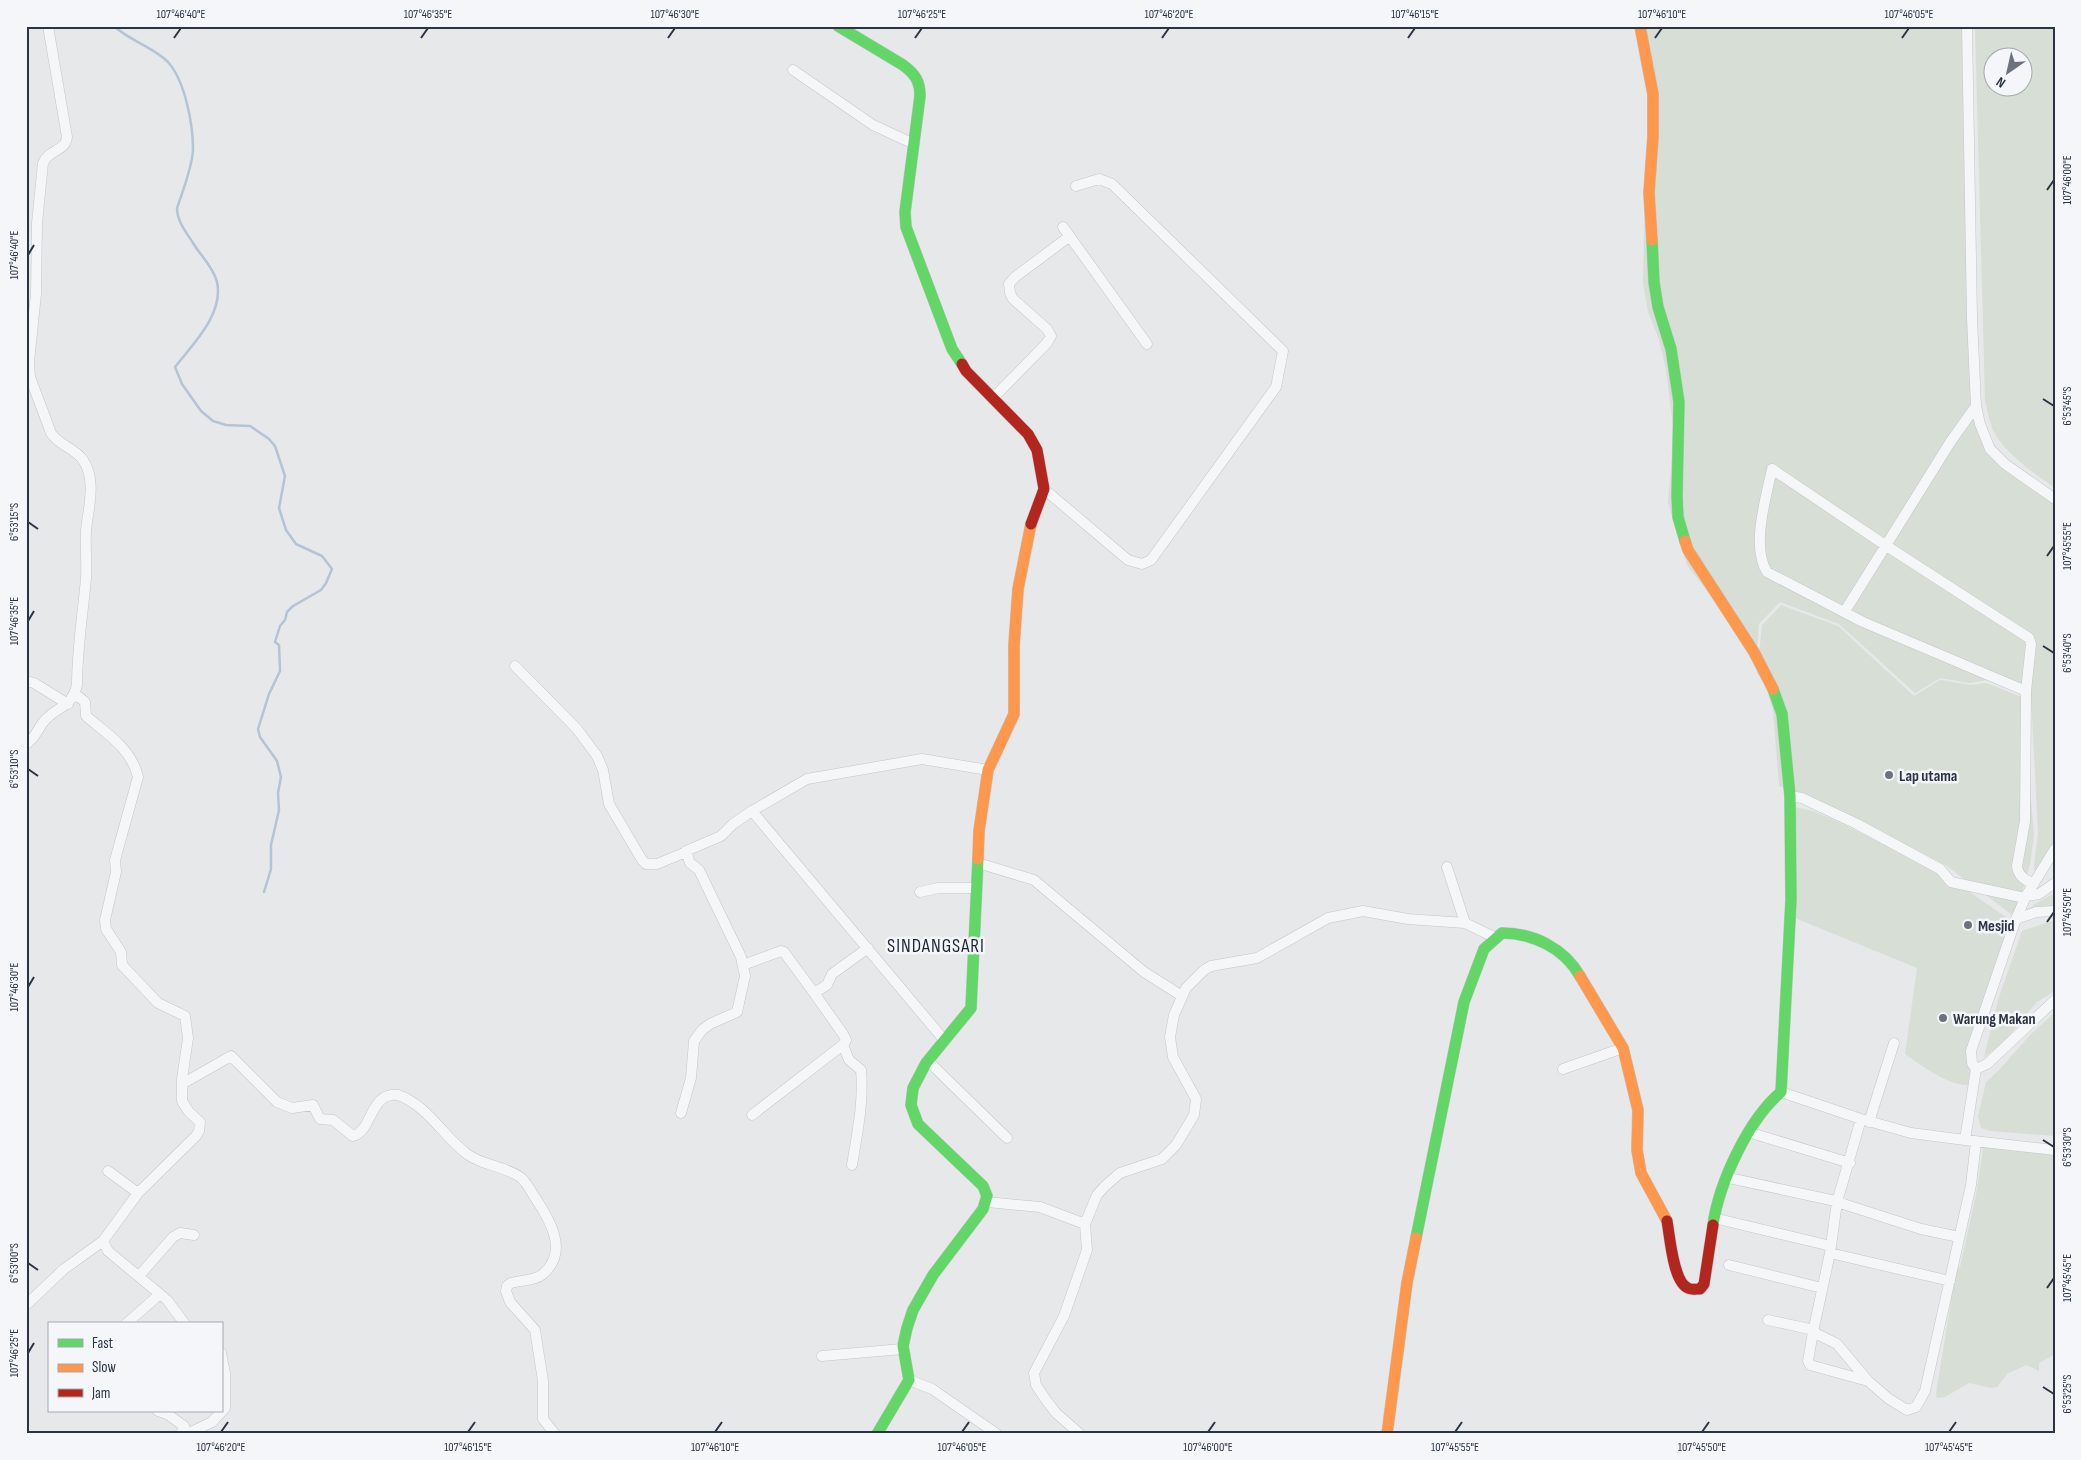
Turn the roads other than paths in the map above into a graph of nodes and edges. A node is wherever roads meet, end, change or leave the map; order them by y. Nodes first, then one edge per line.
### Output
1 (48, 26) edge
2 (838, 26) edge
3 (1640, 26) edge
4 (1967, 26) edge
5 (793, 70) dead end
6 (914, 144) junction
7 (1076, 186) dead end
8 (1063, 226) dead end
9 (1070, 236) junction
10 (1147, 344) dead end
11 (993, 398) junction
12 (1976, 406) junction
13 (1044, 489) junction
14 (2055, 499) edge
15 (1885, 545) junction
16 (1845, 611) junction
17 (515, 666) dead end
18 (26, 681) edge
19 (2026, 691) junction
20 (71, 700) junction
21 (26, 744) edge
22 (988, 770) junction
23 (1790, 796) junction
24 (752, 811) junction
25 (2055, 849) edge
26 (686, 852) junction
27 (978, 864) junction
28 (1447, 867) dead end
29 (2055, 883) edge
30 (2034, 884) junction
31 (976, 888) junction
32 (920, 892) dead end
33 (2026, 897) junction
34 (2055, 911) edge
35 (2016, 919) junction
36 (1465, 923) junction
37 (1496, 938) junction
38 (868, 948) junction
39 (743, 965) junction
40 (814, 993) junction
41 (1182, 996) junction
42 (2055, 1000) edge
43 (945, 1041) junction
44 (1894, 1043) dead end
45 (843, 1045) junction
46 (1623, 1048) junction
47 (928, 1061) junction
48 (1563, 1069) dead end
49 (1976, 1069) junction
50 (182, 1081) junction
51 (1781, 1092) junction
52 (681, 1113) dead end
53 (752, 1115) dead end
54 (1865, 1120) junction
55 (1748, 1132) junction
56 (1007, 1138) dead end
57 (1971, 1141) junction
58 (2055, 1150) edge
59 (1850, 1163) junction
60 (852, 1166) dead end
61 (108, 1171) dead end
62 (1728, 1178) junction
63 (138, 1193) junction
64 (987, 1202) junction
65 (1838, 1202) junction
66 (1714, 1218) junction
67 (1085, 1224) junction
68 (194, 1235) dead end
69 (1959, 1237) junction
70 (103, 1241) junction
71 (1830, 1250) junction
72 (1729, 1265) dead end
73 (139, 1276) junction
74 (1950, 1281) junction
75 (1822, 1288) junction
76 (160, 1294) junction
77 (26, 1305) edge
78 (1768, 1320) dead end
79 (128, 1322) edge
80 (184, 1322) edge
81 (1814, 1331) junction
82 (902, 1349) junction
83 (822, 1356) dead end
84 (222, 1357) edge
85 (909, 1380) junction
86 (1868, 1382) junction
87 (222, 1411) edge
88 (161, 1412) edge
89 (221, 1412) edge
90 (180, 1434) edge
91 (187, 1434) edge
92 (555, 1434) edge
93 (877, 1434) edge
94 (997, 1434) edge
95 (1080, 1434) edge
96 (1386, 1434) edge

1 - 20 street
2 - 6 street
3 - 23 street
4 - 12 street
5 - 6 street
6 - 11 street
7 - 13 street
8 - 9 street
9 - 10 street
9 - 11 street
11 - 13 street
12 - 14 street
12 - 15 street
13 - 22 street
15 - 16 street
15 - 16 street
15 - 19 street
16 - 19 street
17 - 26 street
18 - 20 street
19 - 30 street
20 - 21 street
20 - 50 street
22 - 24 street
22 - 27 street
23 - 33 street
23 - 51 street
24 - 26 street
24 - 38 street
25 - 30 street
26 - 39 street
27 - 31 street
27 - 41 street
28 - 36 street
29 - 33 street
30 - 33 street
31 - 32 street
31 - 43 street
33 - 35 street
34 - 35 street
35 - 49 street
36 - 37 street
36 - 41 street
37 - 46 street
37 - 96 street
38 - 40 street
38 - 43 street
39 - 40 street
39 - 52 street
40 - 45 street
41 - 67 street
42 - 49 street
43 - 47 street
44 - 54 street
45 - 53 street
45 - 60 street
46 - 48 street
46 - 66 street
47 - 56 street
47 - 64 street
49 - 57 street
50 - 63 street
50 - 92 street
51 - 54 street
51 - 55 street
54 - 57 street
54 - 59 street
55 - 59 street
55 - 62 street
57 - 58 street
57 - 69 street
59 - 65 street
61 - 63 street
62 - 65 street
62 - 66 street
63 - 70 street
64 - 67 street
64 - 82 street
65 - 69 street
65 - 71 street
66 - 71 street
67 - 95 street
68 - 73 street
69 - 74 street
70 - 73 street
70 - 77 street
71 - 74 street
71 - 75 street
72 - 75 street
73 - 76 street
74 - 86 street
75 - 81 street
76 - 79 street
76 - 80 street
78 - 81 street
81 - 86 street
81 - 86 street
82 - 83 street
82 - 85 street
84 - 87 street
85 - 93 street
85 - 94 street
88 - 90 street
89 - 91 street

